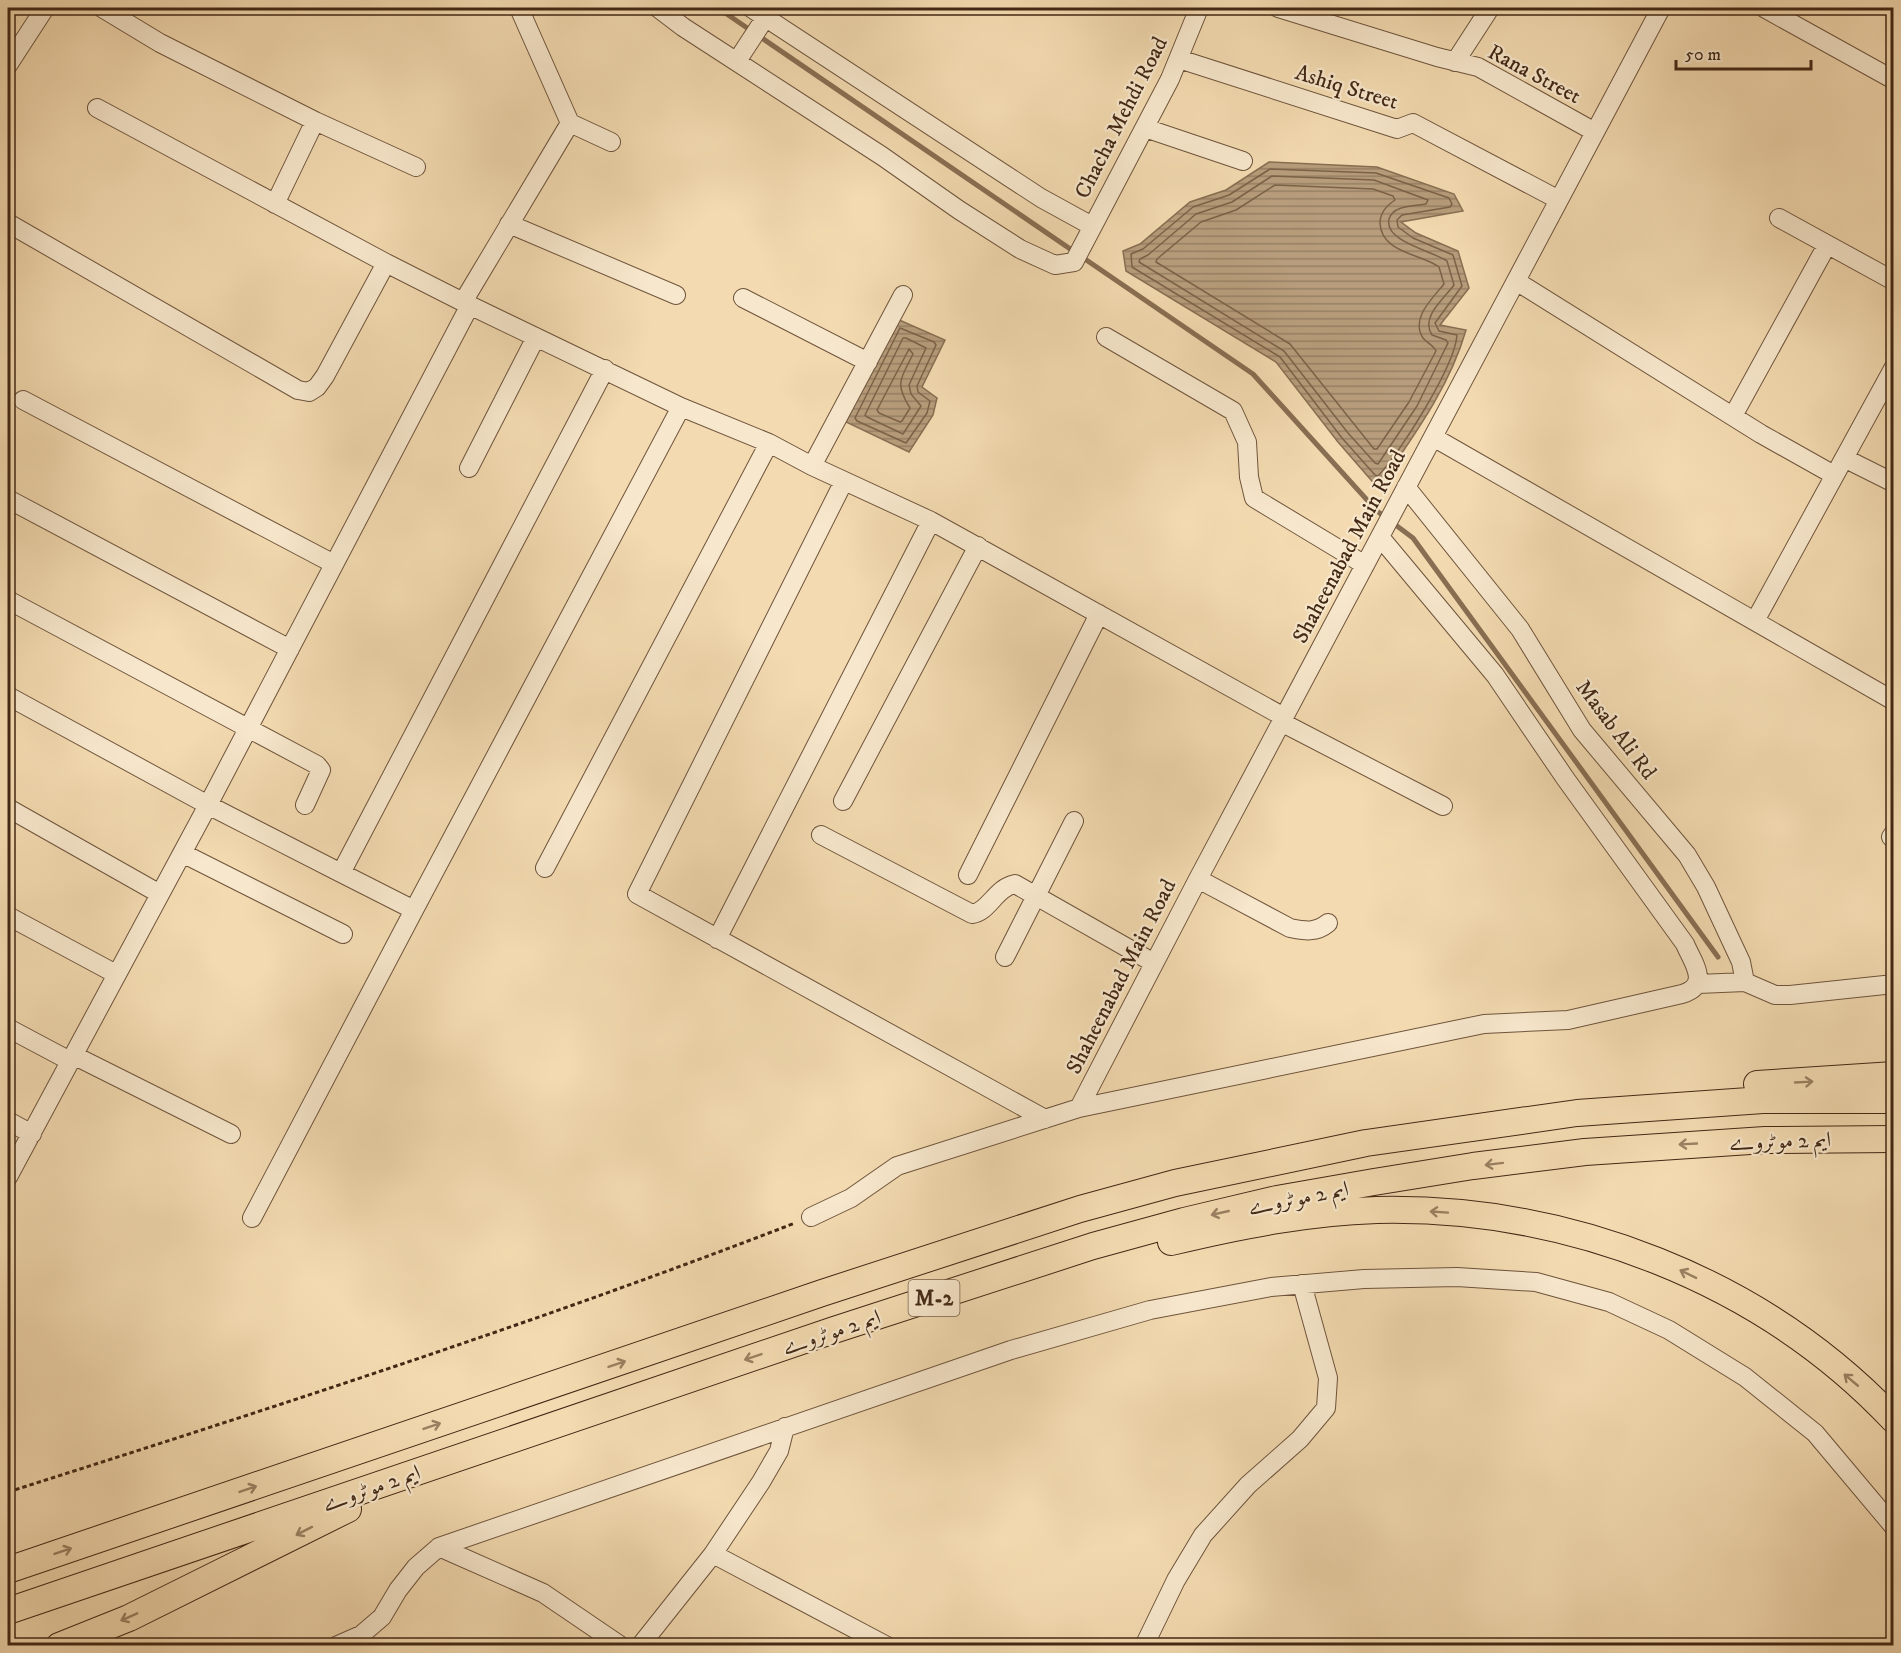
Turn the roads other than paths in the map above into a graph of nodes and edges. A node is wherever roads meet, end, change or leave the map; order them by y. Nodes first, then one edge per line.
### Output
1 (45, 8) edge
2 (102, 8) edge
3 (519, 8) edge
4 (658, 8) edge
5 (751, 8) edge
6 (1199, 8) edge
7 (1278, 8) edge
8 (1490, 8) edge
9 (1661, 8) edge
10 (1764, 8) edge
11 (766, 18) edge
12 (1179, 58) junction
13 (737, 61) junction
14 (1455, 62) junction
15 (8, 65) edge
16 (1893, 80) edge
17 (97, 108) dead end
18 (315, 121) junction
19 (570, 123) junction
20 (1144, 128) junction
21 (1595, 132) junction
22 (611, 142) dead end
23 (1243, 161) dead end
24 (416, 167) dead end
25 (1559, 200) junction
26 (275, 204) junction
27 (1779, 218) dead end
28 (8, 223) edge
29 (509, 224) junction
30 (1092, 226) junction
31 (1827, 245) junction
32 (386, 263) junction
33 (1516, 281) junction
34 (1893, 281) edge
35 (676, 295) dead end
36 (903, 295) dead end
37 (743, 298) dead end
38 (467, 303) junction
39 (536, 337) junction
40 (1106, 337) dead end
41 (868, 362) junction
42 (1893, 367) edge
43 (605, 369) junction
44 (23, 400) dead end
45 (681, 407) junction
46 (1733, 416) junction
47 (1433, 437) junction
48 (769, 443) junction
49 (1844, 458) junction
50 (812, 466) junction
51 (469, 468) dead end
52 (1834, 475) junction
53 (844, 481) junction
54 (1893, 483) edge
55 (1406, 487) junction
56 (8, 499) edge
57 (931, 521) junction
58 (1380, 537) junction
59 (978, 546) junction
60 (334, 564) junction
61 (1365, 565) junction
62 (8, 600) edge
63 (1099, 614) junction
64 (1755, 621) junction
65 (290, 649) junction
66 (8, 696) edge
67 (1893, 701) edge
68 (1282, 720) junction
69 (248, 728) junction
70 (843, 801) dead end
71 (208, 805) junction
72 (305, 805) dead end
73 (1443, 806) dead end
74 (8, 808) edge
75 (1074, 821) dead end
76 (821, 835) dead end
77 (182, 853) junction
78 (545, 868) dead end
79 (341, 873) junction
80 (968, 875) dead end
81 (1198, 879) junction
82 (160, 894) junction
83 (1036, 895) junction
84 (414, 910) junction
85 (8, 916) edge
86 (1328, 923) dead end
87 (343, 934) dead end
88 (717, 939) junction
89 (1005, 957) dead end
90 (1154, 963) junction
91 (116, 974) junction
92 (1745, 982) junction
93 (1698, 984) junction
94 (1893, 984) edge
95 (8, 1028) edge
96 (72, 1058) junction
97 (1893, 1075) edge
98 (1893, 1100) edge
99 (1079, 1108) junction
100 (1045, 1119) junction
101 (8, 1121) edge
102 (32, 1134) junction
103 (231, 1134) dead end
104 (1893, 1139) edge
105 (1270, 1162) junction
106 (8, 1178) edge
107 (811, 1217) road end
108 (252, 1218) dead end
109 (1302, 1284) junction
110 (834, 1330) junction
111 (1893, 1420) edge
112 (785, 1427) junction
113 (451, 1459) junction
114 (1893, 1527) edge
115 (439, 1547) junction
116 (713, 1554) junction
117 (8, 1570) edge
118 (8, 1611) edge
119 (59, 1646) edge
120 (336, 1646) edge
121 (621, 1646) edge
122 (640, 1646) edge
123 (887, 1646) edge
124 (1143, 1646) edge

1 - 15 street
2 - 18 street
3 - 19 street
4 - 13 street
5 - 11 street
6 - 12 street, Chacha Mehdi Road
7 - 14 street, Rana Street
8 - 14 street
9 - 21 street, Shaheenabad Main Road
10 - 16 street
11 - 13 street
11 - 30 street
12 - 20 street, Chacha Mehdi Road
12 - 25 street, Ashiq Street
13 - 30 street, Chacha Mehdi Road
14 - 21 street, Rana Street
17 - 26 street
18 - 24 street
18 - 26 street
19 - 22 street
19 - 29 street
20 - 23 street
20 - 30 street, Chacha Mehdi Road
21 - 25 street, Shaheenabad Main Road
25 - 33 street, Shaheenabad Main Road
26 - 32 street
27 - 31 street
28 - 32 street
29 - 35 street
29 - 38 street
31 - 34 street
31 - 46 street
32 - 38 street
33 - 46 street
33 - 47 street, Shaheenabad Main Road
36 - 41 street
37 - 41 street
38 - 39 street
38 - 60 street
39 - 43 street
39 - 51 street
40 - 61 street
41 - 50 street
42 - 49 street
43 - 45 street
43 - 79 street
44 - 60 street
45 - 48 street
45 - 84 street
46 - 52 street
47 - 55 street, Shaheenabad Main Road
47 - 64 street
48 - 50 street
48 - 78 street
49 - 52 street
49 - 54 street
50 - 53 street
52 - 64 street
53 - 57 street
53 - 88 street
55 - 58 street, Shaheenabad Main Road
55 - 92 street, Masab Ali Rd
56 - 65 street
57 - 59 street
57 - 88 street
58 - 61 street, Shaheenabad Main Road
58 - 93 street
59 - 63 street
59 - 70 street
60 - 65 street
61 - 68 street, Shaheenabad Main Road
62 - 69 street
63 - 68 street
63 - 80 street
64 - 67 street
65 - 69 street
66 - 71 street
68 - 73 street
68 - 81 street, Shaheenabad Main Road
69 - 71 street
69 - 72 street
71 - 77 street
71 - 79 street
74 - 82 street
75 - 83 street
76 - 83 street
77 - 82 street
77 - 87 street
79 - 84 street
81 - 86 street
81 - 90 street, Shaheenabad Main Road
82 - 91 street
83 - 89 street
83 - 90 street
84 - 108 street
85 - 91 street
88 - 100 street
90 - 99 street, Shaheenabad Main Road
91 - 96 street
92 - 93 street
92 - 94 street
93 - 99 street
95 - 96 street
96 - 102 street
96 - 103 street
105 -> 97 highway
98 - 105 highway, ایم 2 موٹروے / M-2
99 - 100 street
100 - 107 street
101 - 102 street
102 - 106 street
104 -> 110 highway, ایم 2 موٹروے / M-2
117 -> 105 highway, ایم 2 موٹروے / M-2
109 - 112 street
109 - 114 street
109 - 124 street
111 -> 110 highway
110 -> 113 highway, ایم 2 موٹروے / M-2
112 - 115 street
112 - 116 street
113 - 118 highway, ایم 2 موٹروے / M-2
113 -> 119 highway
115 - 120 street
115 - 121 street
116 - 122 street
116 - 123 street

